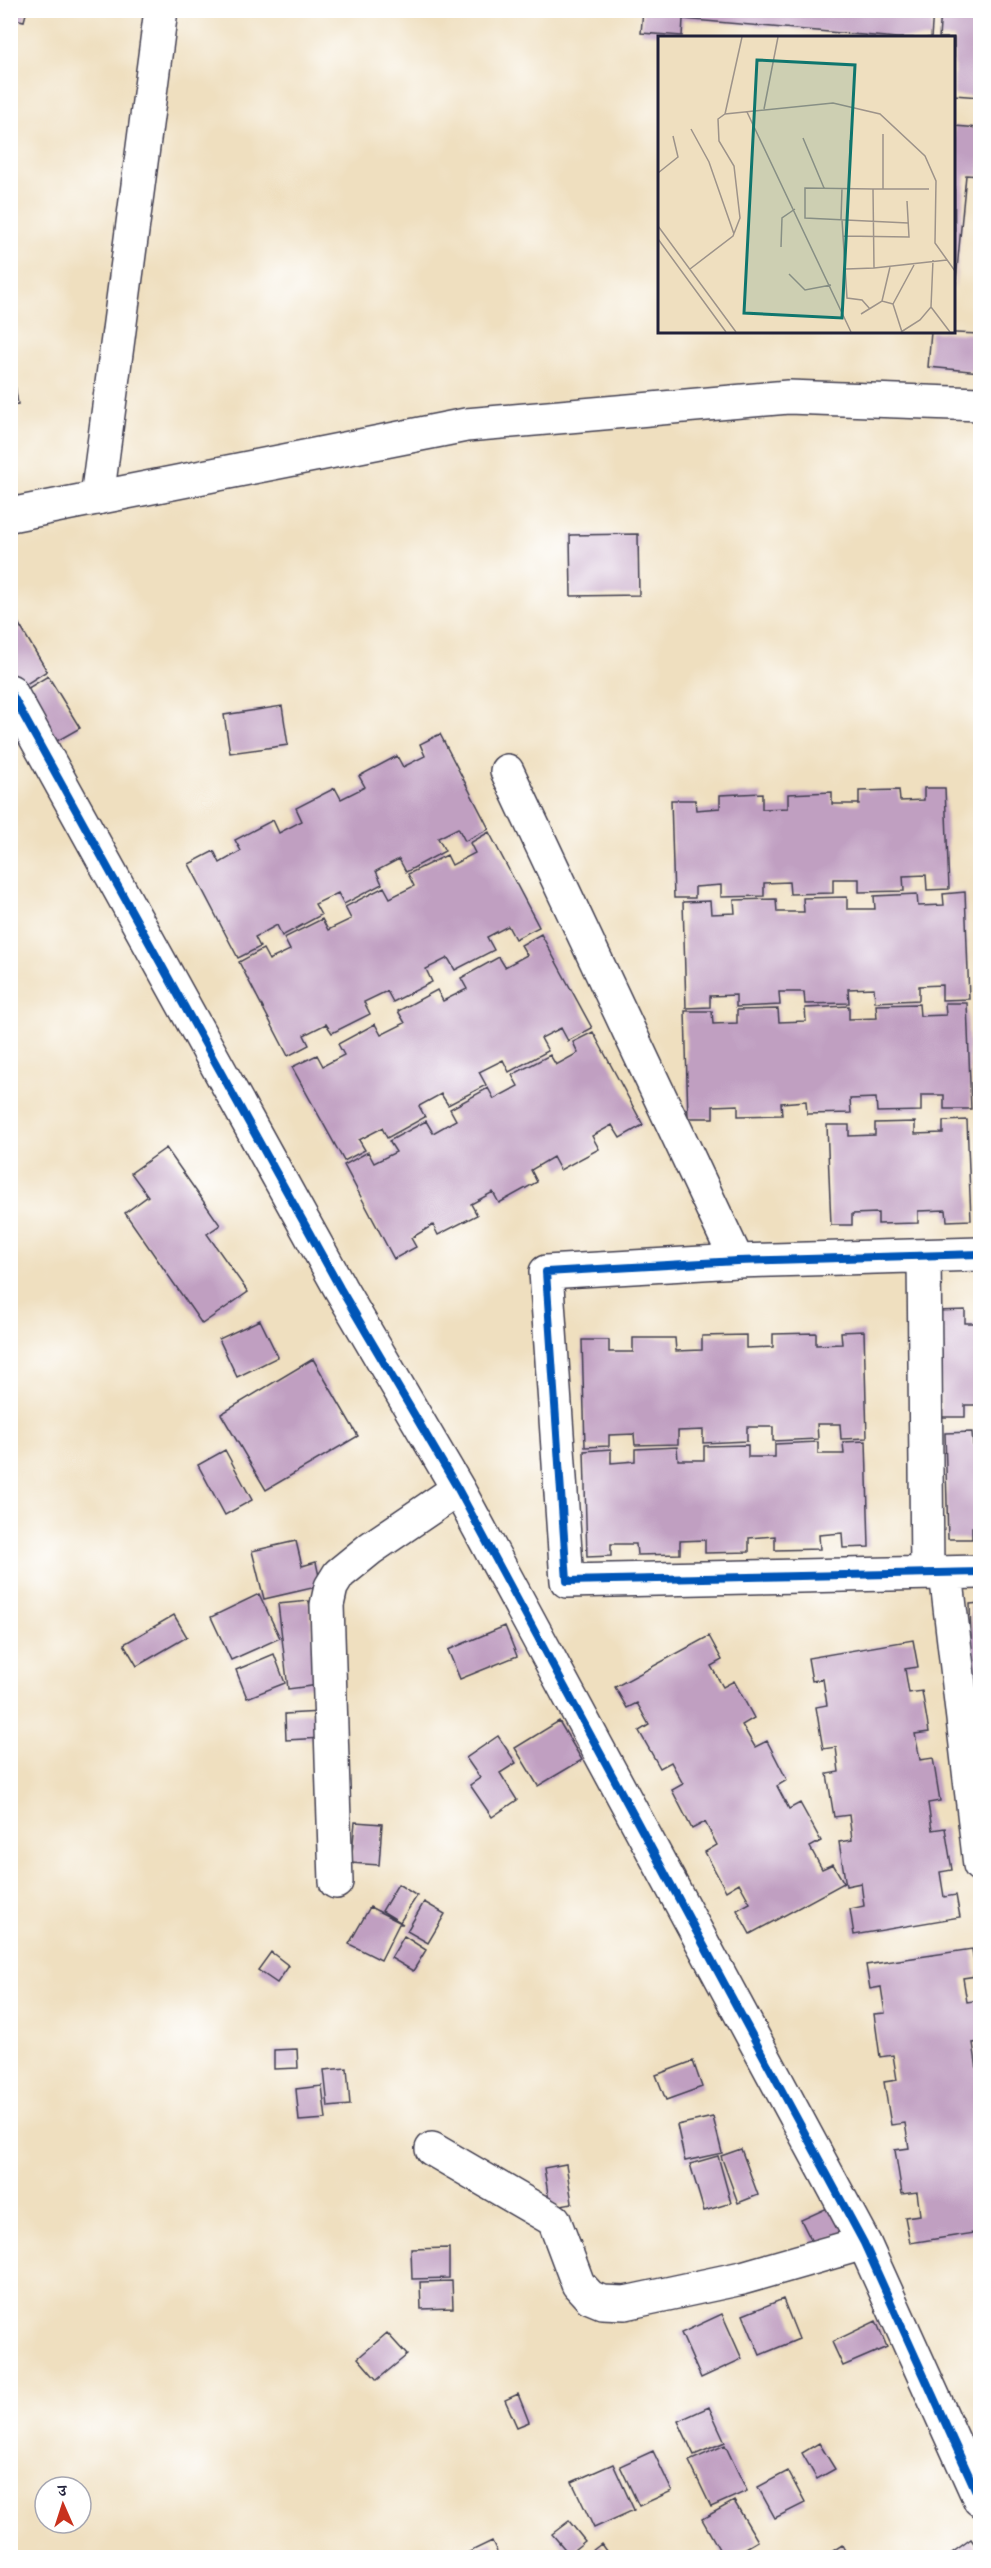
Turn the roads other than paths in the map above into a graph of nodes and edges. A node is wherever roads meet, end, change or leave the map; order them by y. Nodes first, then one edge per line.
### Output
1 (161, 10) edge
2 (981, 404) edge
3 (97, 498) junction
4 (10, 515) edge
5 (10, 691) edge
6 (507, 771) dead end
7 (981, 1254) edge
8 (924, 1256) junction
9 (737, 1261) junction
10 (458, 1489) junction
11 (981, 1572) edge
12 (937, 1573) junction
13 (973, 1743) edge
14 (981, 1865) edge
15 (336, 1882) dead end
16 (432, 2149) dead end
17 (864, 2243) junction
18 (981, 2500) edge

1 - 3 street
2 - 3 street
3 - 4 street
5 - 10 street
6 - 9 street
7 - 8 street
8 - 9 street
8 - 12 street
9 - 12 street
10 - 15 street
10 - 17 street
11 - 12 street
12 - 13 street
13 - 14 street
16 - 17 street
17 - 18 street

